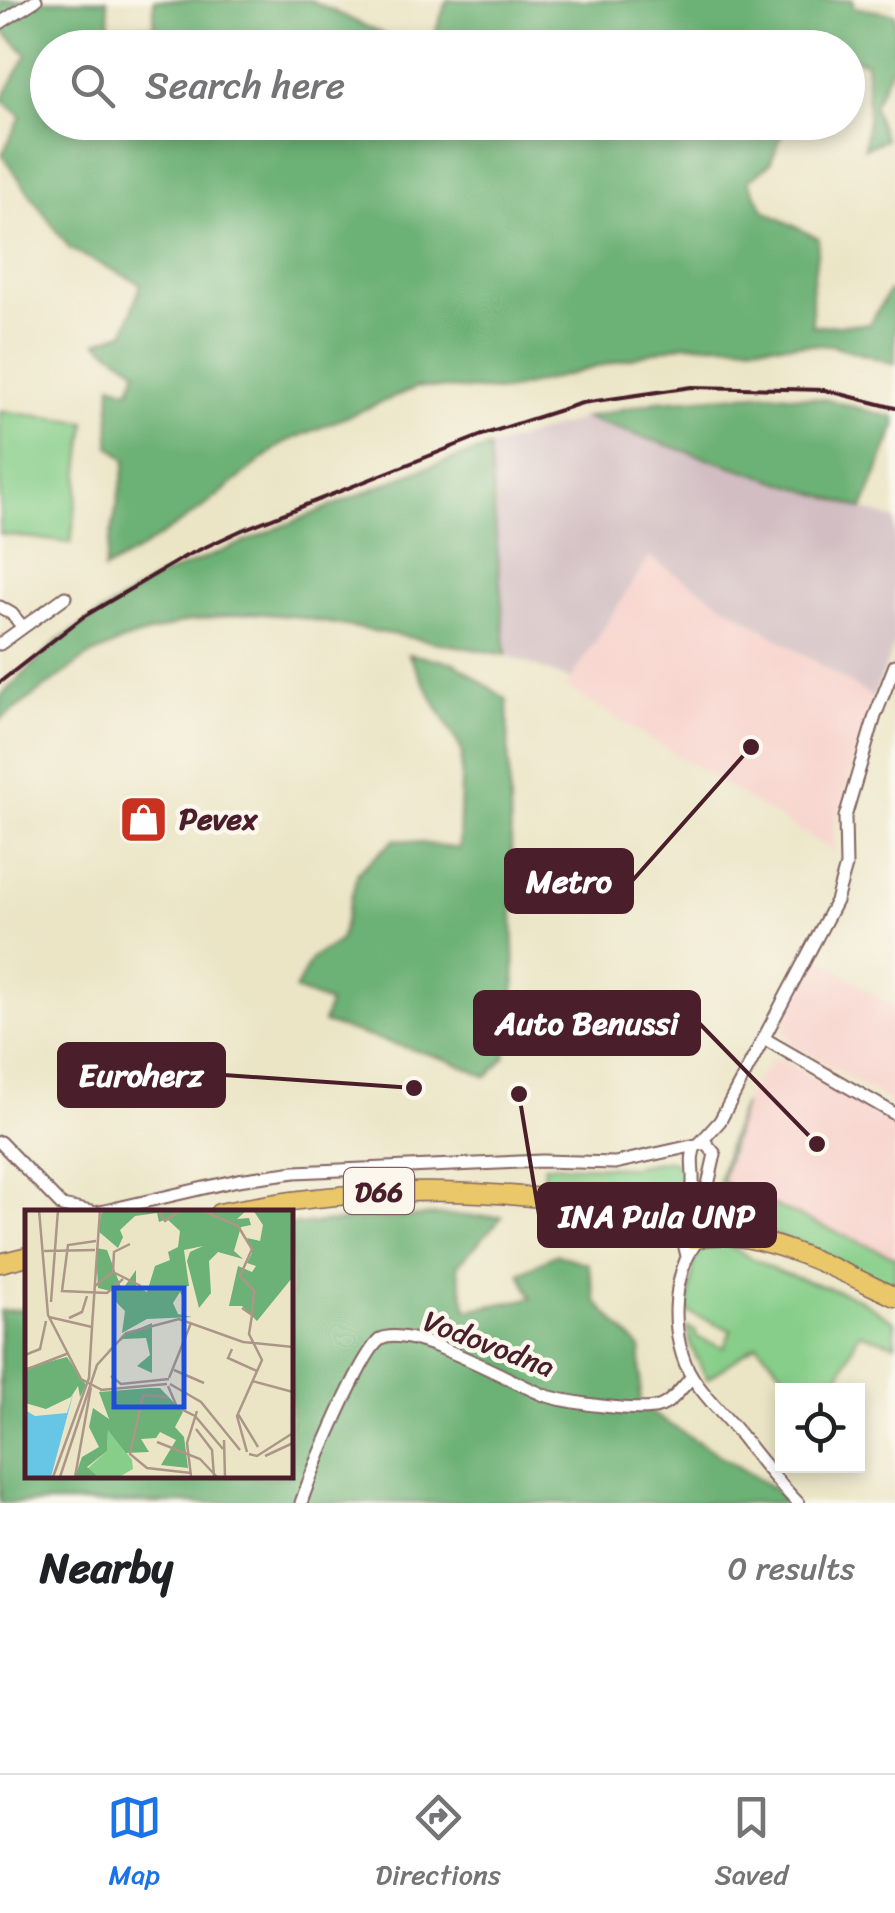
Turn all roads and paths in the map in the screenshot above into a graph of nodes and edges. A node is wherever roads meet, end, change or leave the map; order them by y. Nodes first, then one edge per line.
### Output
1 (36, 0) edge
2 (0, 23) edge
3 (65, 597) dead end
4 (0, 607) edge
5 (22, 626) junction
6 (0, 644) edge
7 (895, 665) edge
8 (765, 1039) junction
9 (895, 1114) edge
10 (720, 1121) junction
11 (0, 1142) edge
12 (698, 1144) junction
13 (668, 1154) junction
14 (714, 1154) junction
15 (691, 1159) junction
16 (81, 1210) edge
17 (109, 1210) edge
18 (235, 1210) edge
19 (709, 1214) junction
20 (684, 1224) junction
21 (756, 1242) junction
22 (25, 1257) edge
23 (0, 1263) edge
24 (895, 1297) edge
25 (692, 1376) junction
26 (301, 1503) edge
27 (798, 1503) edge

1 - 2 street
3 - 5 street
4 - 5 street
5 - 6 street
7 - 8 street
8 - 9 street
8 - 10 street
10 - 12 street
10 - 14 street
11 - 16 street
12 - 13 street
12 - 14 street
12 - 15 street
13 - 15 street
13 - 17 street
14 - 19 street
15 - 20 street
18 - 20 main road, D66
19 - 20 main road, D66
19 - 20 main road
19 - 21 main road, D66
20 - 21 main road, D66
20 - 25 street
21 - 24 main road, D66
22 - 23 main road
25 - 26 street, Vodovodna
25 - 27 street

